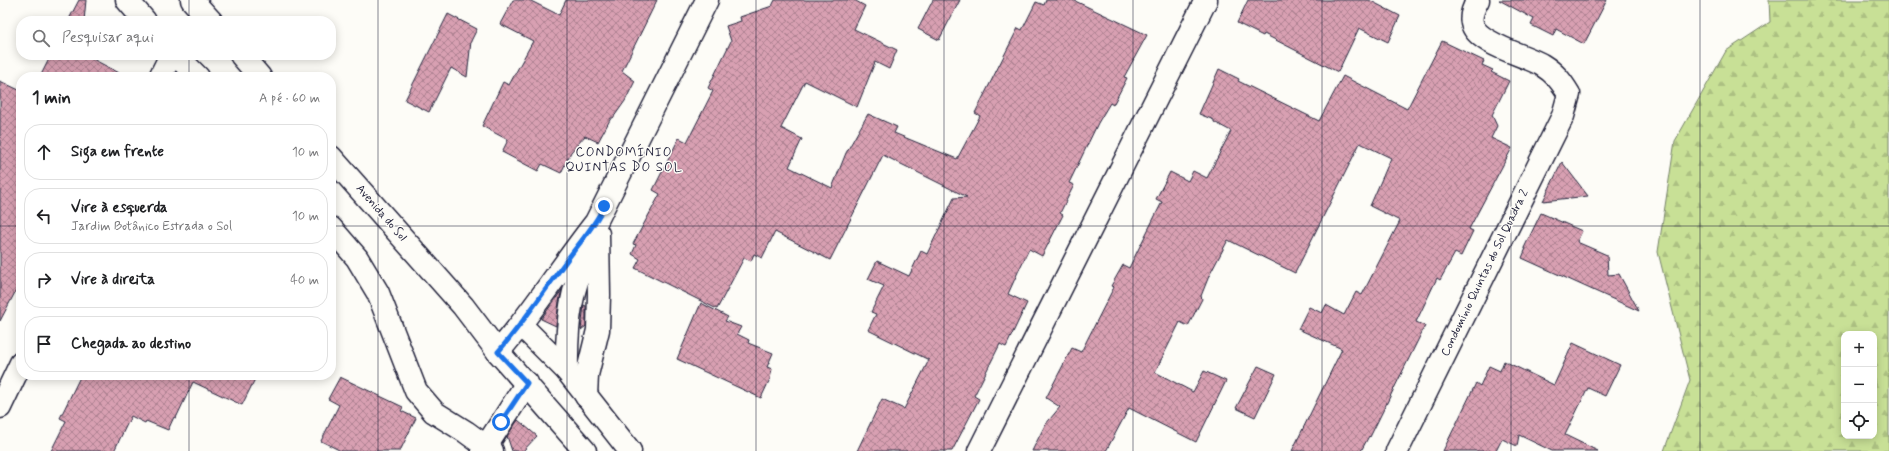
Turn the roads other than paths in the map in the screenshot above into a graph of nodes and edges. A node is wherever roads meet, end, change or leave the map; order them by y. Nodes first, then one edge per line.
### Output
1 (127, 0) edge
2 (192, 0) edge
3 (707, 0) edge
4 (1206, 0) edge
5 (1478, 0) edge
6 (141, 16) edge
7 (206, 16) edge
8 (168, 60) edge
9 (181, 60) edge
10 (245, 60) edge
11 (162, 72) edge
12 (193, 72) edge
13 (256, 72) edge
14 (336, 163) edge
15 (597, 224) junction
16 (336, 234) edge
17 (521, 325) junction
18 (498, 352) junction
19 (566, 371) junction
20 (16, 374) edge
21 (527, 383) junction
22 (586, 396) junction
23 (0, 407) edge
24 (487, 450) edge
25 (585, 451) edge
26 (630, 451) edge
27 (979, 451) edge
28 (1397, 451) edge

1 - 6 street
2 - 7 street
3 - 15 street
4 - 27 street
5 - 28 street, Condomínio Quintas do Sol Quadra 2
8 - 11 street
9 - 12 street
10 - 13 street
14 - 18 street, Avenida do Sol
15 - 17 street
15 - 19 street
15 - 22 street
16 - 24 street
17 - 18 street
17 - 19 street
18 - 21 street, Avenida do Sol
19 - 22 street
20 - 23 street
21 - 24 street
21 - 25 street, Avenida do Sol
22 - 26 street

